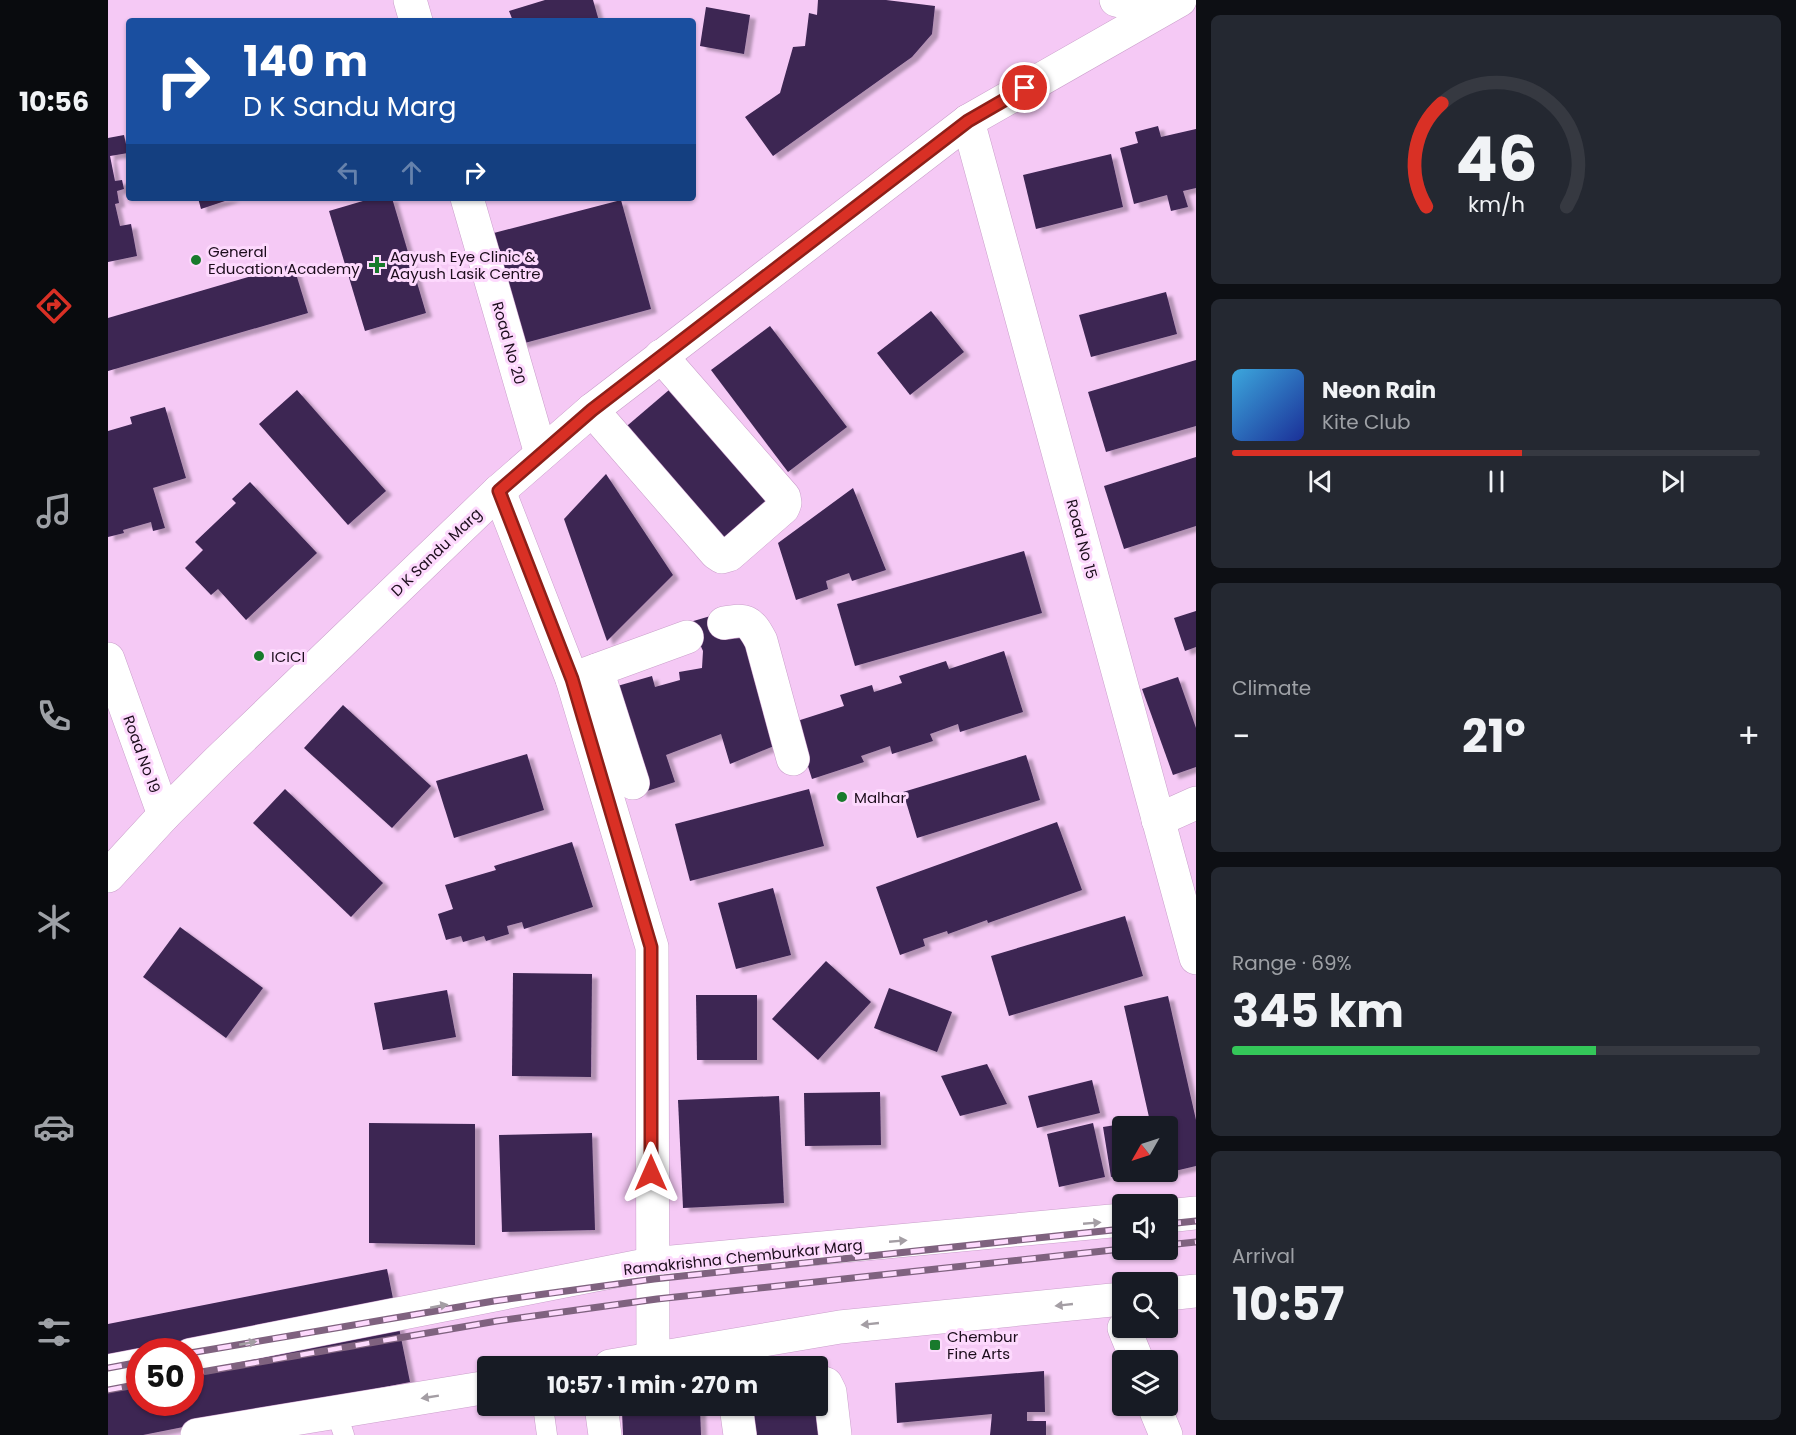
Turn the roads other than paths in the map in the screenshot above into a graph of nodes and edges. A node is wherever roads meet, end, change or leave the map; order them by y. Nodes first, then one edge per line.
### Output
1 (410, 0) edge
2 (1116, 0) edge
3 (1170, 5) edge
4 (415, 18) edge
5 (968, 121) junction
6 (468, 201) edge
7 (661, 357) junction
8 (592, 410) junction
9 (541, 454) junction
10 (499, 491) junction
11 (724, 623) dead end
12 (687, 637) dead end
13 (108, 659) edge
14 (585, 675) junction
15 (603, 735) junction
16 (793, 759) dead end
17 (633, 783) dead end
18 (1196, 803) edge
19 (164, 815) junction
20 (1158, 820) junction
21 (108, 876) edge
22 (1196, 958) edge
23 (1196, 1213) edge
24 (1178, 1215) edge
25 (1112, 1221) edge
26 (651, 1264) junction
27 (1196, 1291) edge
28 (1178, 1293) edge
29 (1112, 1312) edge
30 (204, 1352) edge
31 (653, 1356) edge
32 (729, 1356) edge
33 (126, 1368) edge
34 (108, 1371) edge
35 (828, 1388) edge
36 (477, 1390) edge
37 (544, 1416) edge
38 (602, 1416) edge
39 (737, 1416) edge
40 (1158, 1416) edge
41 (340, 1424) edge
42 (197, 1435) edge
43 (547, 1435) edge
44 (604, 1435) edge
45 (740, 1435) edge
46 (835, 1435) edge
47 (1166, 1435) edge

1 - 4 main road
2 - 3 main road
3 - 5 main road, D K Sandu Marg
5 - 7 main road, D K Sandu Marg
5 - 20 main road, Road No 15
6 - 9 main road, Road No 20
7 - 8 main road, D K Sandu Marg
7 - 8 main road
8 - 9 main road, D K Sandu Marg
9 - 10 main road, D K Sandu Marg
10 - 14 main road
10 - 19 main road, D K Sandu Marg
11 - 16 main road
12 - 14 main road
13 - 19 main road, Road No 19
14 - 15 main road
15 - 17 main road
15 - 26 main road
18 - 20 main road
19 - 21 main road, D K Sandu Marg
20 - 22 main road, Road No 15
23 - 24 main road
26 -> 25 main road, Ramakrishna Chemburkar Marg
30 -> 26 main road, Ramakrishna Chemburkar Marg
26 - 31 main road
27 - 28 main road
29 -> 32 main road
33 - 34 main road
35 - 46 main road
36 -> 41 main road
37 - 43 lane
38 - 44 main road
39 - 45 main road
40 - 47 main road
41 - 42 main road

